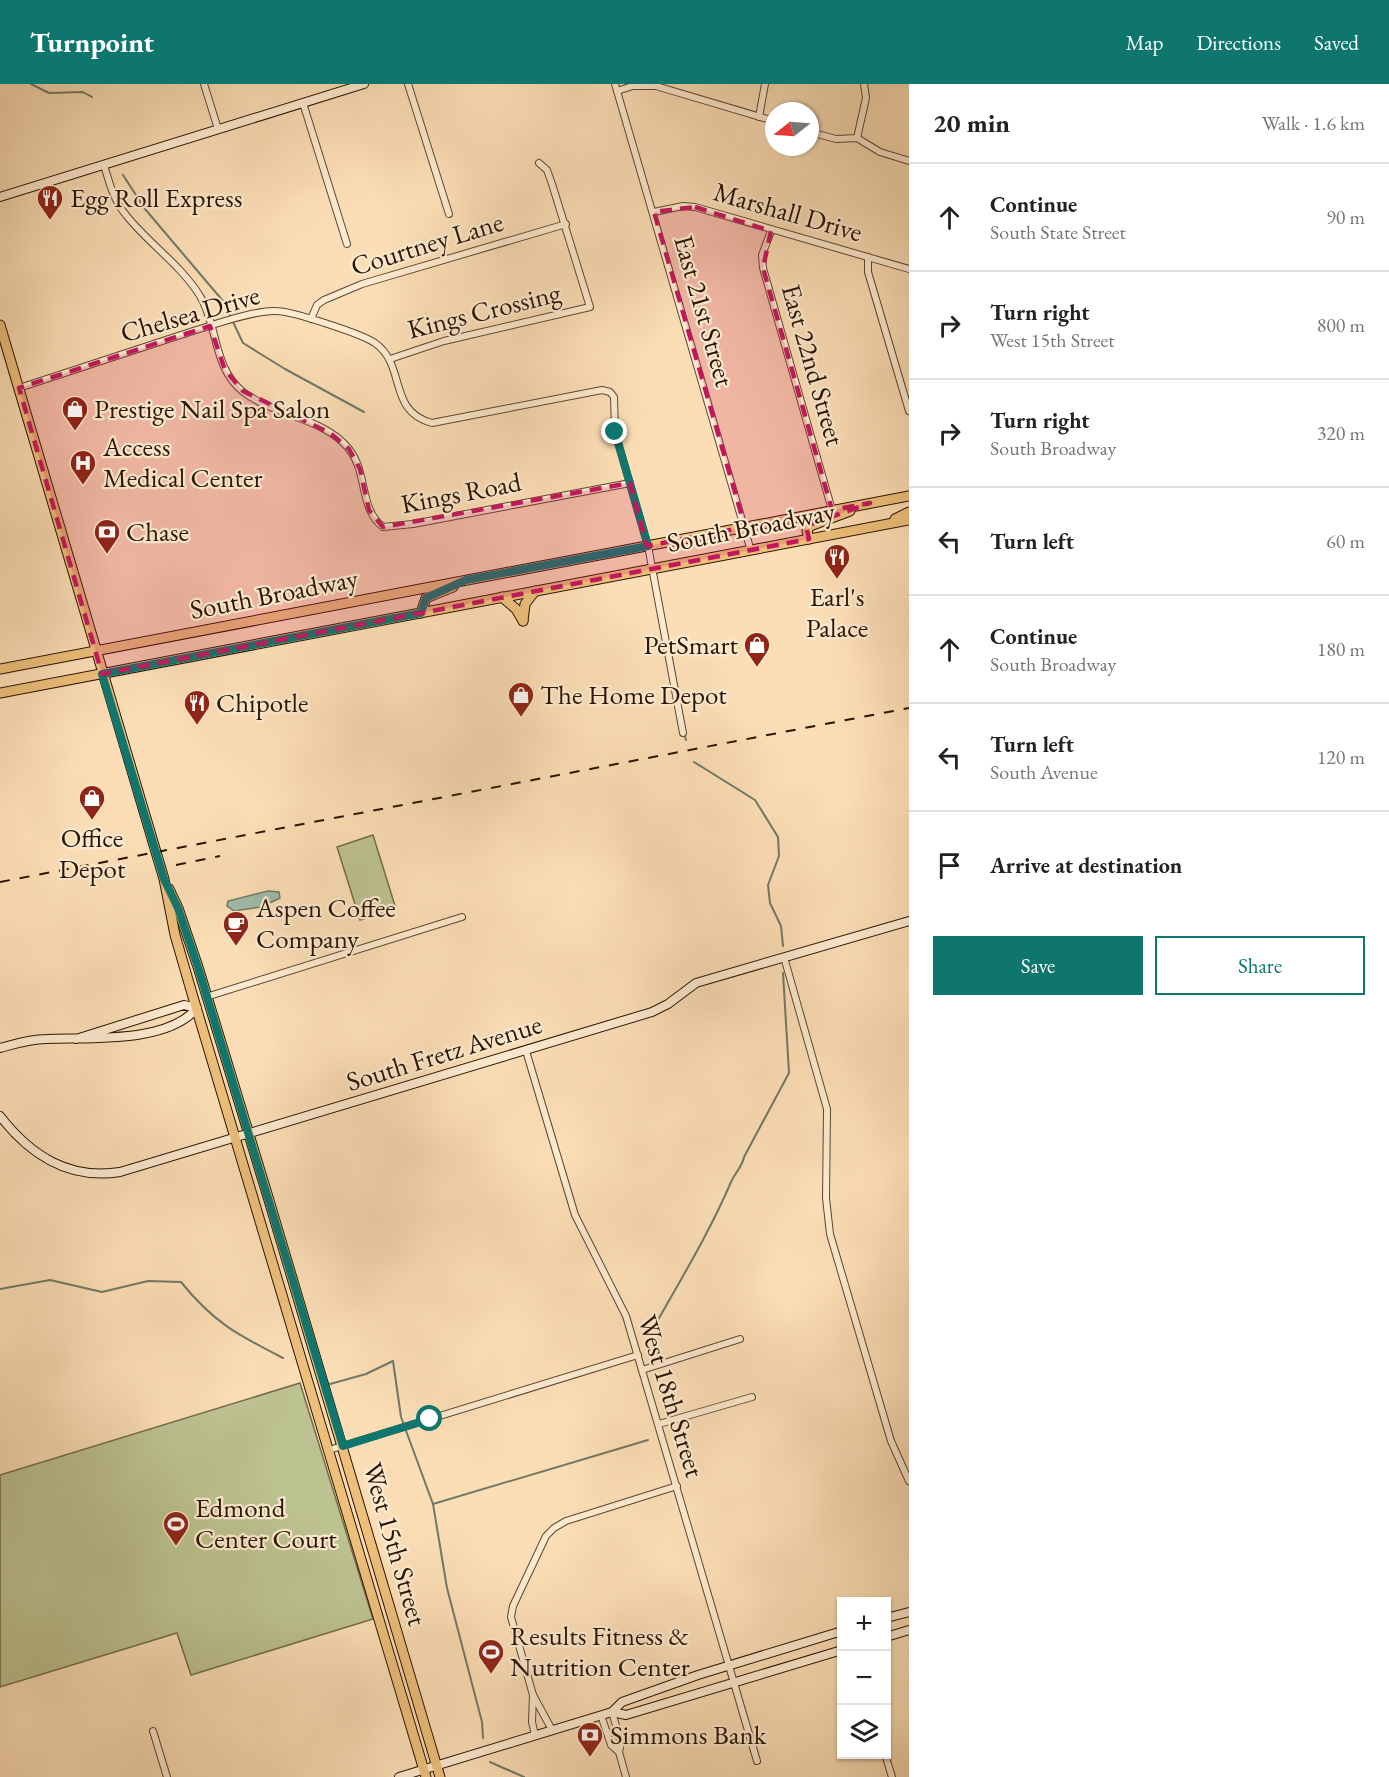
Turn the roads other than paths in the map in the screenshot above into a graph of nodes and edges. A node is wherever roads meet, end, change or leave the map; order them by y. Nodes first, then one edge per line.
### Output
1 (204, 84) edge
2 (364, 84) edge
3 (408, 84) edge
4 (765, 84) edge
5 (864, 84) edge
6 (616, 87) edge
7 (303, 103) junction
8 (759, 117) junction
9 (765, 119) edge
10 (218, 129) junction
11 (819, 134) edge
12 (857, 138) junction
13 (909, 161) edge
14 (539, 163) dead end
15 (104, 165) junction
16 (0, 197) edge
17 (654, 212) junction
18 (449, 214) dead end
19 (566, 224) junction
20 (771, 231) junction
21 (347, 244) dead end
22 (868, 257) junction
23 (909, 269) edge
24 (311, 319) junction
25 (0, 325) edge
26 (210, 326) junction
27 (390, 359) junction
28 (19, 388) junction
29 (909, 411) edge
30 (630, 483) junction
31 (909, 496) edge
32 (870, 503) junction
33 (832, 510) junction
34 (909, 512) edge
35 (909, 520) edge
36 (881, 525) junction
37 (744, 527) junction
38 (809, 539) junction
39 (648, 546) junction
40 (751, 551) junction
41 (651, 569) junction
42 (466, 580) junction
43 (536, 591) junction
44 (502, 597) junction
45 (421, 613) junction
46 (95, 651) junction
47 (0, 669) edge
48 (102, 674) junction
49 (0, 693) edge
50 (683, 733) dead end
51 (164, 879) junction
52 (462, 917) dead end
53 (909, 921) edge
54 (784, 957) junction
55 (207, 997) junction
56 (197, 1008) junction
57 (76, 1039) junction
58 (0, 1048) edge
59 (526, 1051) junction
60 (0, 1116) edge
61 (248, 1135) junction
62 (235, 1138) junction
63 (740, 1340) dead end
64 (638, 1355) junction
65 (642, 1370) junction
66 (752, 1397) dead end
67 (658, 1424) junction
68 (343, 1446) junction
69 (329, 1450) junction
70 (909, 1481) edge
71 (677, 1486) junction
72 (909, 1612) edge
73 (891, 1617) edge
74 (909, 1630) edge
75 (837, 1633) edge
76 (891, 1635) edge
77 (839, 1651) edge
78 (730, 1665) junction
79 (735, 1683) junction
80 (533, 1695) junction
81 (612, 1712) junction
82 (602, 1715) junction
83 (552, 1730) junction
84 (153, 1731) dead end
85 (535, 1735) junction
86 (619, 1752) junction
87 (886, 1759) edge
88 (757, 1761) dead end
89 (436, 1766) junction
90 (425, 1773) edge
91 (167, 1777) edge
92 (399, 1777) edge
93 (440, 1777) edge
94 (626, 1777) edge
95 (892, 1777) edge

1 - 10 street
2 - 7 street
3 - 18 street
4 - 8 street
5 - 12 street
6 - 8 street
6 - 17 street, East 21st Street
7 - 10 street
7 - 21 street
8 - 9 street
10 - 15 street
11 - 12 street
12 - 13 street
14 - 19 street
15 - 16 street
15 - 26 street, Kings Road
17 - 20 street, Marshall Drive
17 - 37 street, East 21st Street
19 - 24 street, Courtney Lane
19 - 27 street, Kings Crossing
20 - 22 street, Marshall Drive
20 - 33 street, East 22nd Street
22 - 23 street, Marshall Drive
22 - 29 street
24 - 26 street, Chelsea Drive
24 - 27 street, Chelsea Drive
25 - 28 main road, West 15th Street
26 - 28 street, Chelsea Drive
26 - 30 street, Kings Road
27 - 30 street
28 - 46 main road, West 15th Street
30 - 39 street
31 - 32 main road, South Broadway
32 - 33 main road, South Broadway
32 - 38 main road
33 - 37 main road, South Broadway
34 - 36 main road
35 - 36 main road, South Broadway
36 - 38 main road, South Broadway
37 - 39 main road, South Broadway
37 - 40 street, East 21st Street
38 - 40 main road, South Broadway
39 - 41 street
39 - 42 main road, South Broadway
40 - 41 main road, South Broadway
41 - 43 main road, South Broadway
41 - 50 street
42 - 45 main road
42 - 46 main road, South Broadway
43 - 44 main road, South Broadway
43 - 44 main road
44 - 45 main road, South Broadway
45 - 48 main road, South Broadway
46 - 47 main road, South Broadway
46 - 48 main road, West 15th Street
48 - 49 main road, South Broadway
48 - 51 main road, West 15th Street
51 - 55 main road, West 15th Street
51 - 56 main road, West 15th Street
52 - 55 street
53 - 54 street, South Fretz Avenue
54 - 59 street, South Fretz Avenue
54 - 70 street
55 - 56 main road
55 - 61 main road, West 15th Street
56 - 57 street
56 - 57 street
56 - 62 main road, West 15th Street
57 - 58 street
59 - 61 street, South Fretz Avenue
59 - 64 street, West 18th Street
60 - 62 street, South Fretz Avenue
61 - 62 street, South Fretz Avenue
61 - 68 main road, West 15th Street
62 - 69 main road, West 15th Street
63 - 65 street
64 - 65 street, West 18th Street
64 - 68 street
65 - 67 street, West 18th Street
66 - 67 street
67 - 71 street, West 18th Street
68 - 69 street
68 - 89 main road, West 15th Street
69 - 90 main road, West 15th Street
71 - 78 street, West 18th Street
71 - 80 street
72 - 73 street
74 - 76 street
75 - 78 street
77 - 79 street
78 - 79 street, West 18th Street
78 - 81 street
79 - 81 street
79 - 88 street, West 18th Street
80 - 83 street
80 - 85 street
81 - 82 street
81 - 86 street
82 - 83 street
82 - 86 street
83 - 85 street
84 - 91 street
85 - 89 street
86 - 94 street
87 - 95 street
89 - 90 street
89 - 93 main road, West 15th Street
90 - 92 street

